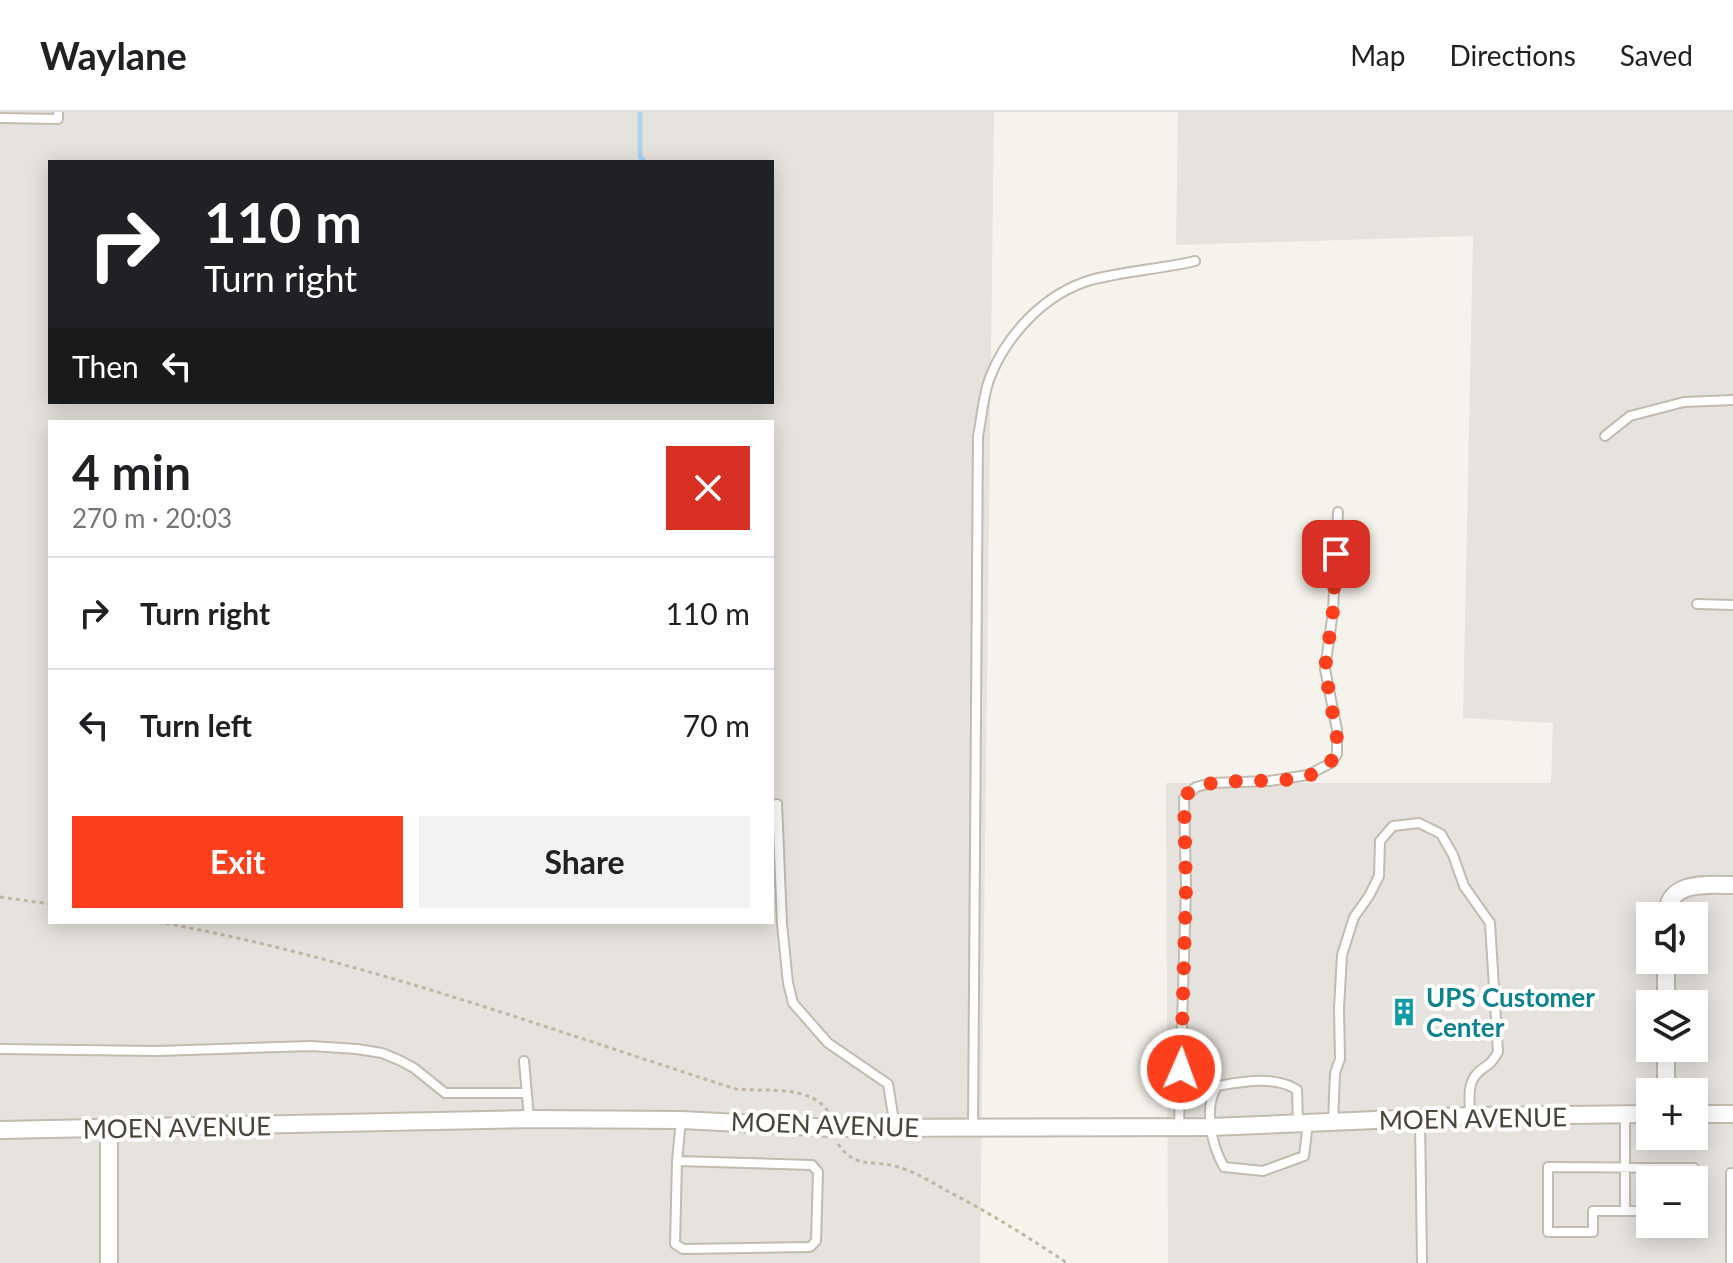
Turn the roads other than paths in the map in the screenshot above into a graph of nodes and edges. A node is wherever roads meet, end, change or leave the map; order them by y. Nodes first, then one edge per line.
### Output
1 (58, 112) edge
2 (27, 115) edge
3 (0, 118) edge
4 (1195, 261) dead end
5 (1733, 400) edge
6 (1605, 436) dead end
7 (1338, 512) dead end
8 (1697, 604) dead end
9 (1733, 605) edge
10 (777, 804) dead end
11 (1733, 885) edge
12 (1670, 902) edge
13 (0, 1049) edge
14 (524, 1061) dead end
15 (526, 1093) junction
16 (1625, 1114) junction
17 (1636, 1114) edge
18 (1708, 1114) edge
19 (1733, 1114) edge
20 (1470, 1116) junction
21 (1420, 1118) junction
22 (529, 1119) junction
23 (682, 1120) junction
24 (1333, 1122) junction
25 (1303, 1123) junction
26 (1179, 1126) junction
27 (895, 1127) junction
28 (973, 1127) junction
29 (1211, 1127) junction
30 (109, 1129) junction
31 (0, 1130) edge
32 (677, 1161) junction
33 (1626, 1168) junction
34 (1636, 1168) edge
35 (1733, 1173) edge
36 (1625, 1211) junction
37 (1636, 1211) edge
38 (109, 1263) edge
39 (1422, 1263) edge
40 (1731, 1263) edge

1 - 2 lane
2 - 3 lane
4 - 28 lane
5 - 6 lane
7 - 26 lane
8 - 9 lane
10 - 27 lane
11 - 12 street
13 - 15 lane
14 - 15 lane
15 - 22 lane
16 - 17 street, MOEN AVENUE
16 - 20 street, MOEN AVENUE
16 - 33 lane
18 - 19 street
20 - 21 street, MOEN AVENUE
20 - 24 lane
21 - 24 street, MOEN AVENUE
21 - 39 lane
22 - 23 street, MOEN AVENUE
22 - 30 street, MOEN AVENUE
23 - 27 street, MOEN AVENUE
23 - 32 lane
24 - 25 street, MOEN AVENUE
25 - 29 street, MOEN AVENUE
25 - 29 lane
25 - 29 lane
26 - 28 street, MOEN AVENUE
26 - 29 street, MOEN AVENUE
27 - 28 street, MOEN AVENUE
30 - 31 street, MOEN AVENUE
30 - 38 street
32 - 32 lane
33 - 34 lane
33 - 36 lane
33 - 36 lane
35 - 40 lane
36 - 37 lane

